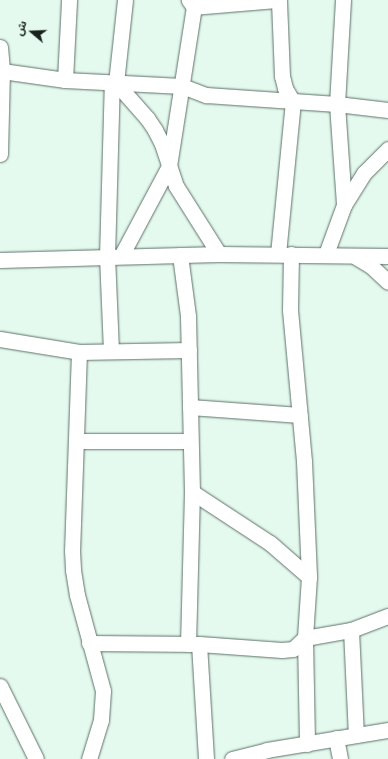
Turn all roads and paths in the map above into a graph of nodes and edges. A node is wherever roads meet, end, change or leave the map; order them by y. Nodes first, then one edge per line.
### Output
1 (69, 0) edge
2 (125, 0) edge
3 (275, 0) edge
4 (279, 0) edge
5 (343, 0) edge
6 (192, 4) edge
7 (0, 47) edge
8 (2, 71) junction
9 (66, 80) junction
10 (114, 83) junction
11 (182, 86) junction
12 (293, 102) junction
13 (337, 104) junction
14 (388, 110) edge
15 (388, 149) edge
16 (0, 154) edge
17 (168, 166) junction
18 (344, 205) junction
19 (219, 254) junction
20 (284, 254) junction
21 (326, 254) junction
22 (180, 255) junction
23 (354, 256) junction
24 (388, 256) edge
25 (114, 257) junction
26 (0, 260) edge
27 (388, 282) edge
28 (0, 339) edge
29 (188, 350) junction
30 (111, 351) junction
31 (79, 352) junction
32 (190, 407) junction
33 (300, 415) junction
34 (76, 441) junction
35 (190, 441) junction
36 (192, 492) junction
37 (309, 578) junction
38 (388, 616) edge
39 (351, 630) junction
40 (305, 638) junction
41 (89, 643) junction
42 (194, 644) junction
43 (0, 686) edge
44 (388, 730) edge
45 (356, 735) junction
46 (336, 738) junction
47 (307, 744) junction
48 (253, 756) edge
49 (36, 759) edge
50 (89, 759) edge
51 (206, 759) edge
52 (232, 759) edge
53 (340, 759) edge

1 - 9 street
2 - 10 street
3 - 6 street
4 - 12 street
5 - 13 street
6 - 11 street
7 - 8 street
8 - 9 street
8 - 16 street
9 - 10 street
10 - 11 street
10 - 17 street
10 - 25 street
11 - 12 street
11 - 17 street
12 - 13 street
12 - 20 street
13 - 14 street
13 - 18 street
15 - 18 street
17 - 19 street
17 - 25 street
18 - 21 street
19 - 20 street
19 - 22 street
20 - 21 street
20 - 33 street
21 - 23 street
22 - 25 street
22 - 29 street
23 - 24 street
23 - 27 street
25 - 26 street
25 - 30 street
28 - 31 street
29 - 30 street
29 - 32 street
30 - 31 street
31 - 34 street
32 - 33 street
32 - 35 street
33 - 37 street
34 - 35 street
34 - 41 street
35 - 36 street
36 - 37 street
36 - 42 street
37 - 40 street
38 - 39 street
39 - 40 street
39 - 45 street
40 - 42 street
40 - 47 street
41 - 42 street
41 - 50 street
42 - 51 street
43 - 49 street
44 - 45 street
45 - 46 street
46 - 47 street
46 - 53 street
47 - 48 street
48 - 52 street

